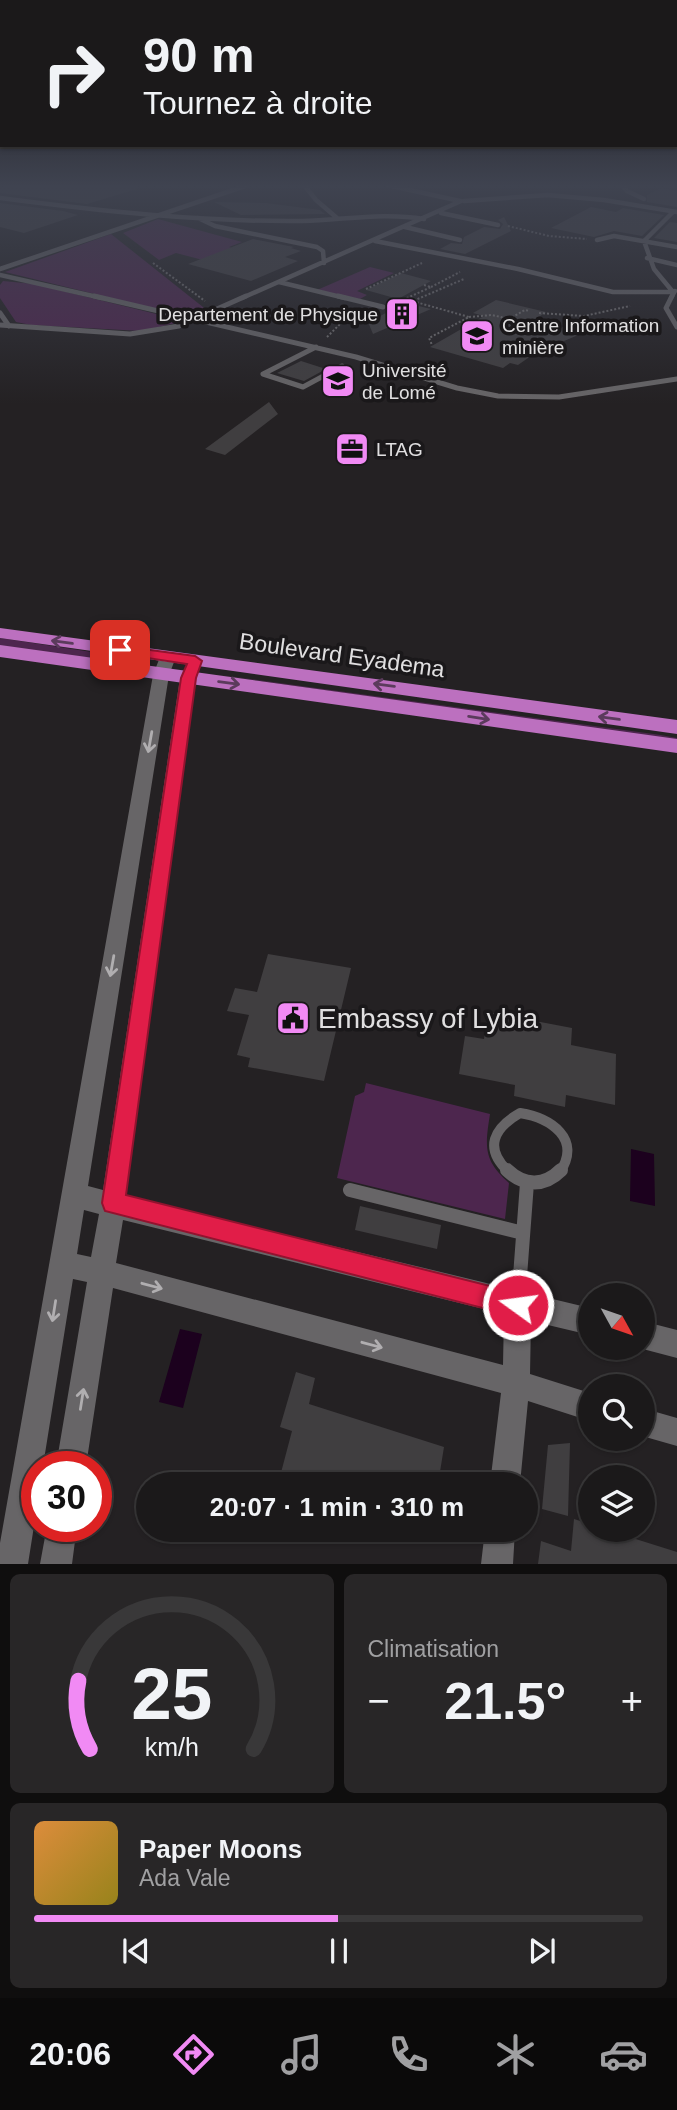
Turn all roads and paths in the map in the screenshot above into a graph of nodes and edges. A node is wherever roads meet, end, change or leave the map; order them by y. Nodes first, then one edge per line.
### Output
1 (32, 258) edge
2 (324, 258) edge
3 (335, 258) edge
4 (459, 258) edge
5 (647, 258) joint
6 (479, 262) junction
7 (153, 263) dead end
8 (324, 263) junction
9 (677, 265) edge
10 (0, 269) edge
11 (0, 275) edge
12 (464, 279) dead end
13 (279, 282) junction
14 (424, 285) dead end
15 (431, 287) junction
16 (675, 291) edge
17 (405, 294) dead end
18 (412, 296) junction
19 (413, 301) junction
20 (633, 305) dead end
21 (418, 306) dead end
22 (383, 307) dead end
23 (217, 310) junction
24 (530, 311) dead end
25 (0, 313) edge
26 (539, 313) dead end
27 (468, 317) junction
28 (196, 320) junction
29 (0, 325) edge
30 (9, 326) junction
31 (677, 327) edge
32 (432, 345) dead end
33 (316, 347) junction
34 (342, 366) dead end
35 (677, 379) edge
36 (0, 634) edge
37 (0, 651) edge
38 (165, 666) junction
39 (192, 669) junction
40 (677, 727) edge
41 (677, 746) edge
42 (527, 1183) junction
43 (350, 1190) dead end
44 (73, 1195) junction
45 (113, 1203) junction
46 (523, 1233) junction
47 (62, 1264) junction
48 (102, 1272) junction
49 (518, 1305) junction
50 (578, 1319) edge
51 (655, 1338) edge
52 (677, 1344) edge
53 (516, 1383) junction
54 (578, 1403) edge
55 (655, 1426) edge
56 (677, 1432) edge
57 (73, 1451) edge
58 (506, 1472) edge
59 (59, 1542) edge
60 (499, 1542) edge
61 (12, 1564) edge
62 (56, 1564) edge
63 (497, 1564) edge

1 - 10 lane
2 - 8 lane
3 - 8 lane
4 - 6 lane
5 - 9 lane
5 - 16 lane
6 - 15 path
6 - 16 lane
7 - 23 path
8 - 13 lane
11 - 28 lane
12 - 19 path
13 - 22 lane
13 - 23 lane
14 - 15 path
15 - 18 path
16 - 31 lane
17 - 18 path
18 - 19 path
19 - 21 path
19 - 27 path
20 - 26 path
23 - 28 lane
24 - 27 path
25 - 30 lane
27 - 32 path
28 - 30 lane
28 - 33 lane
29 - 30 lane
33 - 34 lane
33 - 35 lane
38 -> 36 highway, Boulevard Eyadema
37 - 38 highway
38 - 39 highway, Boulevard Eyadema
38 -> 44 street
40 -> 39 highway, Boulevard Eyadema
39 -> 41 highway, Boulevard Eyadema
39 - 45 street
42 - 42 lane
42 - 46 lane
43 - 46 lane
44 - 45 street
44 - 47 street
45 - 48 street
45 - 49 street
46 - 49 lane
47 - 48 street
47 -> 61 street
48 -> 53 street
57 -> 48 street
49 - 50 street
49 - 53 street
51 - 52 street
53 - 54 street
53 - 58 street
55 - 56 street
59 - 62 street
60 - 63 street

